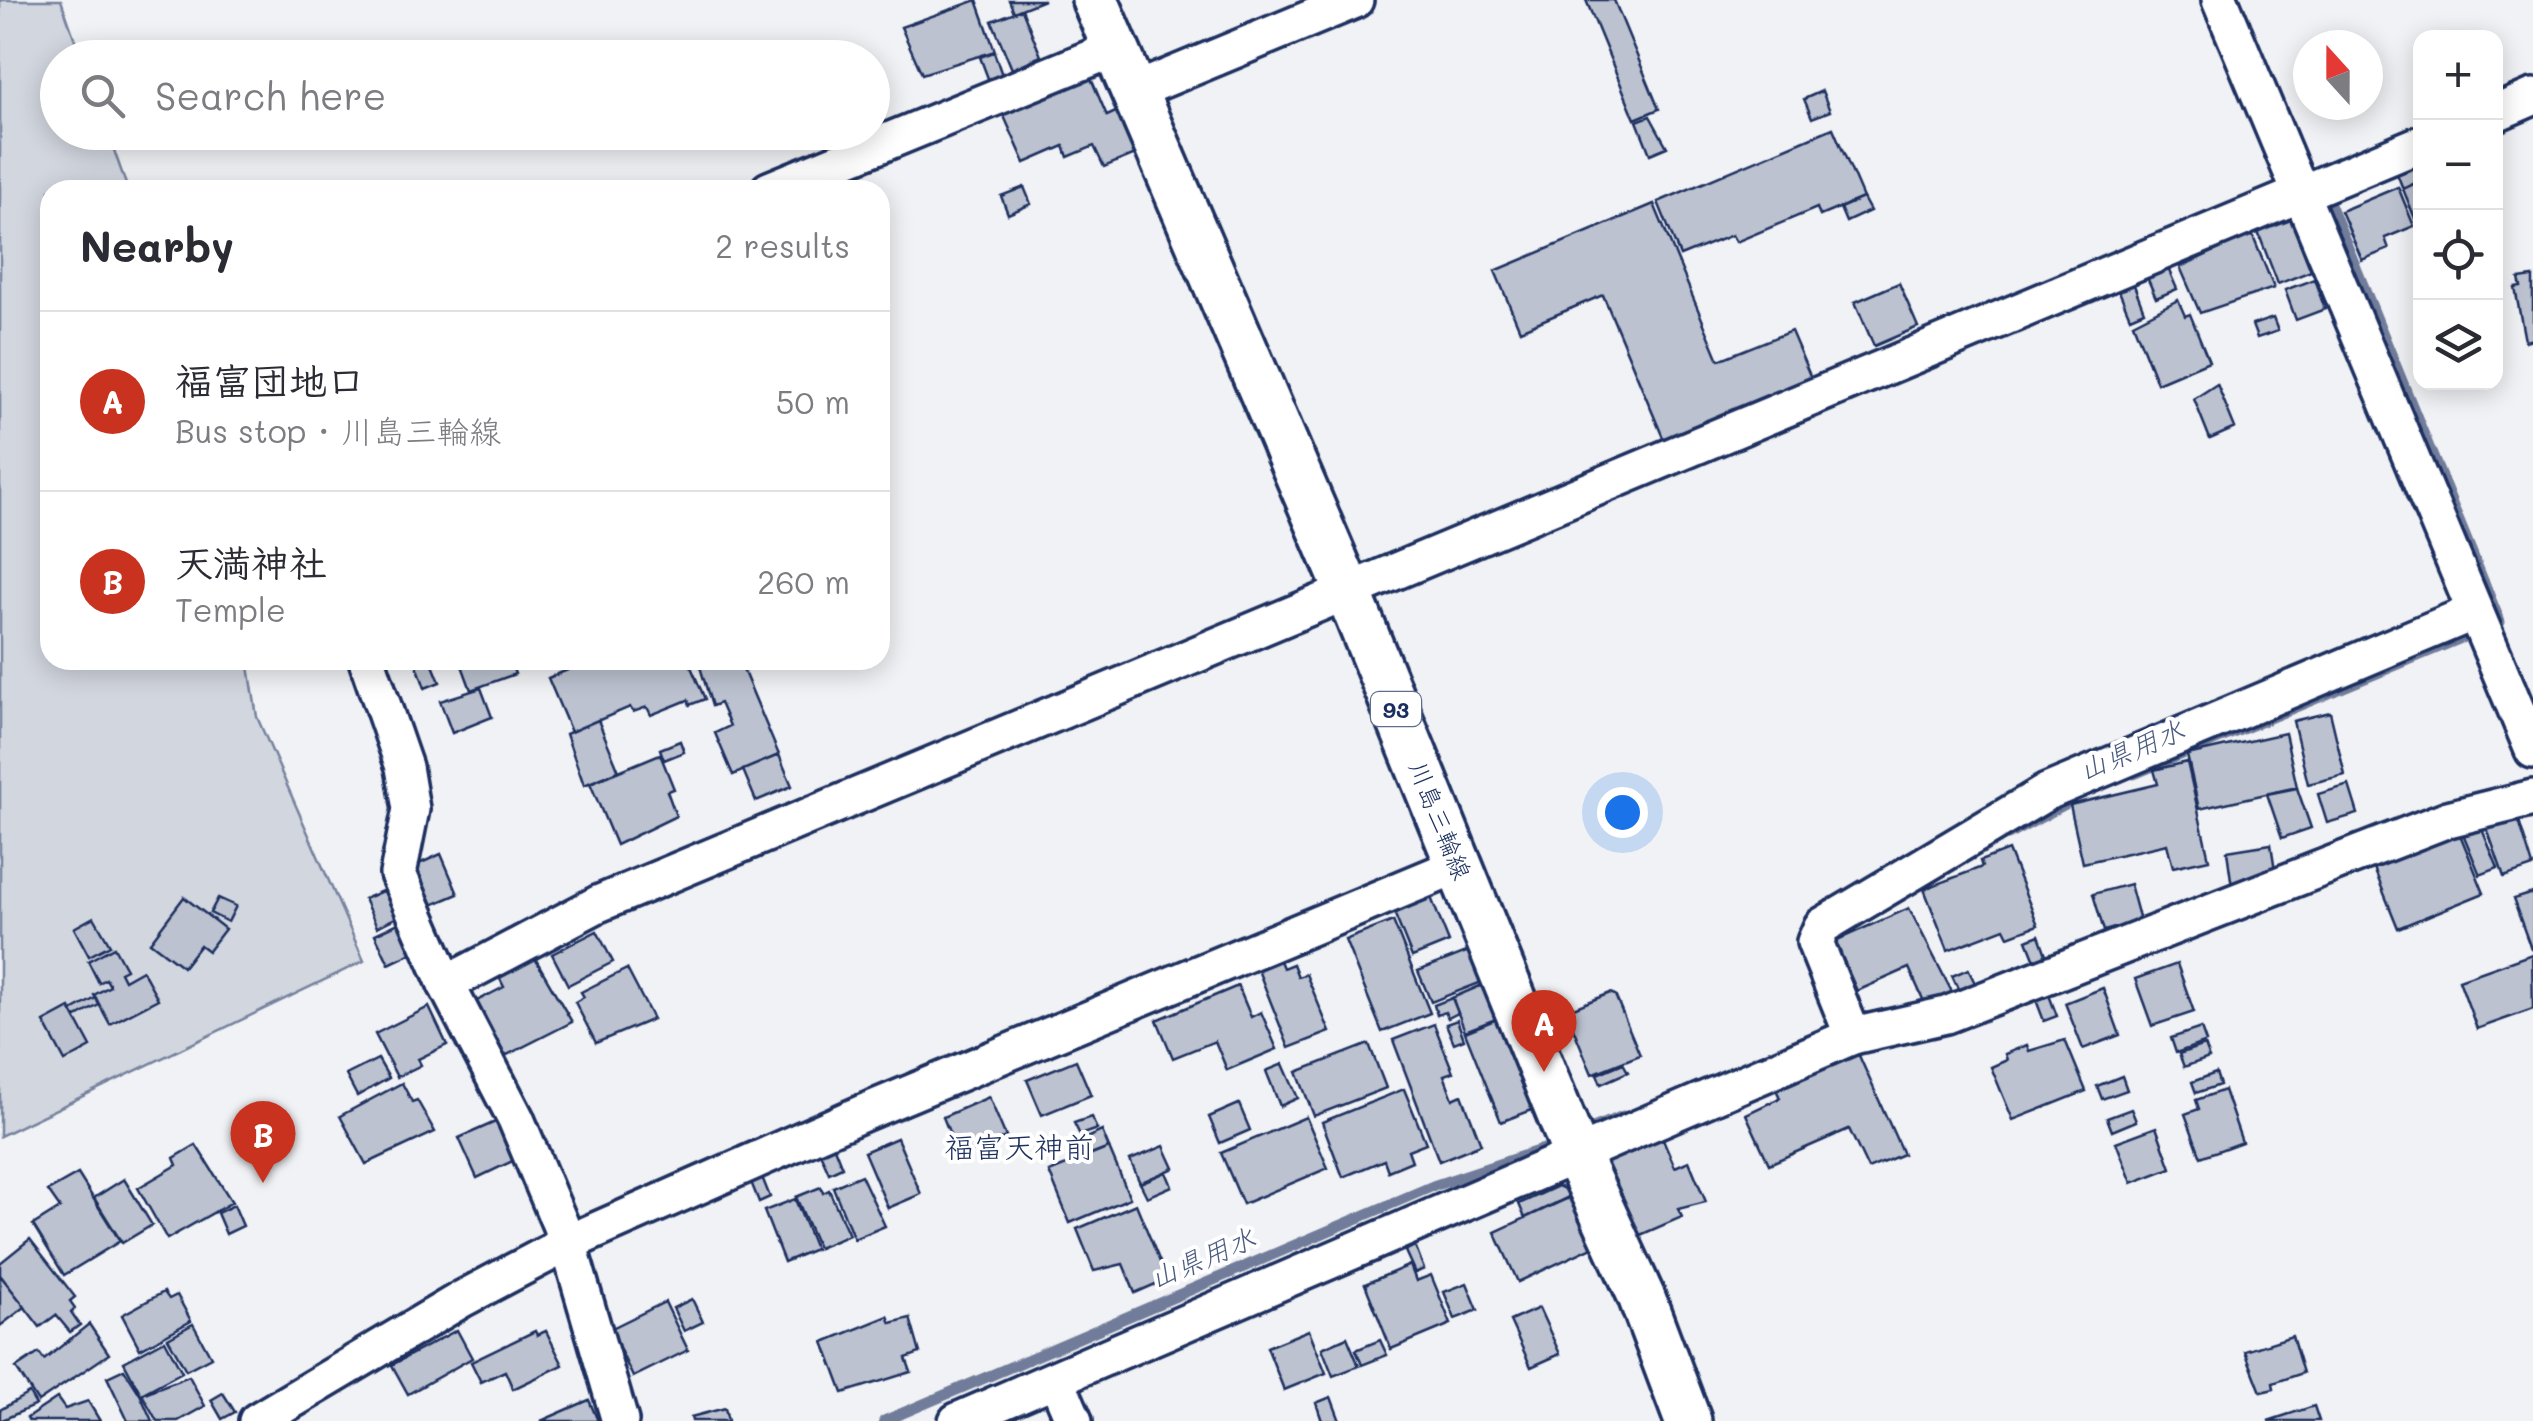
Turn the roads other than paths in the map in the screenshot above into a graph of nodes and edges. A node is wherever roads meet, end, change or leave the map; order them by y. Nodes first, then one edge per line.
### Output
1 (1094, 0) edge
2 (1355, 0) edge
3 (2220, 0) edge
4 (1116, 48) junction
5 (1135, 91) junction
6 (2533, 97) edge
7 (2503, 110) edge
8 (890, 140) edge
9 (2413, 147) edge
10 (867, 150) edge
11 (793, 180) edge
12 (2301, 194) junction
13 (1347, 589) junction
14 (2474, 612) junction
15 (370, 670) edge
16 (2533, 750) edge
17 (2533, 798) edge
18 (1460, 865) junction
19 (446, 984) junction
20 (1853, 1036) junction
21 (1576, 1154) junction
22 (568, 1243) junction
23 (1056, 1379) junction
24 (256, 1421) edge
25 (620, 1421) edge
26 (957, 1421) edge
27 (1074, 1421) edge
28 (1688, 1421) edge

1 - 4 main road, 川島三輪線 / 93
2 - 5 street
3 - 12 street
4 - 5 main road, 川島三輪線 / 93
4 - 8 street
5 - 13 main road, 川島三輪線 / 93
6 - 7 street
9 - 12 street
10 - 11 street
12 - 13 street
12 - 14 street
13 - 18 main road, 川島三輪線 / 93
13 - 19 street
14 - 16 street
14 - 20 street
15 - 19 street
17 - 20 street
18 - 21 main road, 川島三輪線 / 93
18 - 22 street
19 - 22 street
20 - 21 street
21 - 23 street
21 - 28 main road, 川島三輪線 / 93
22 - 24 street
22 - 25 street
23 - 26 street
23 - 27 street

